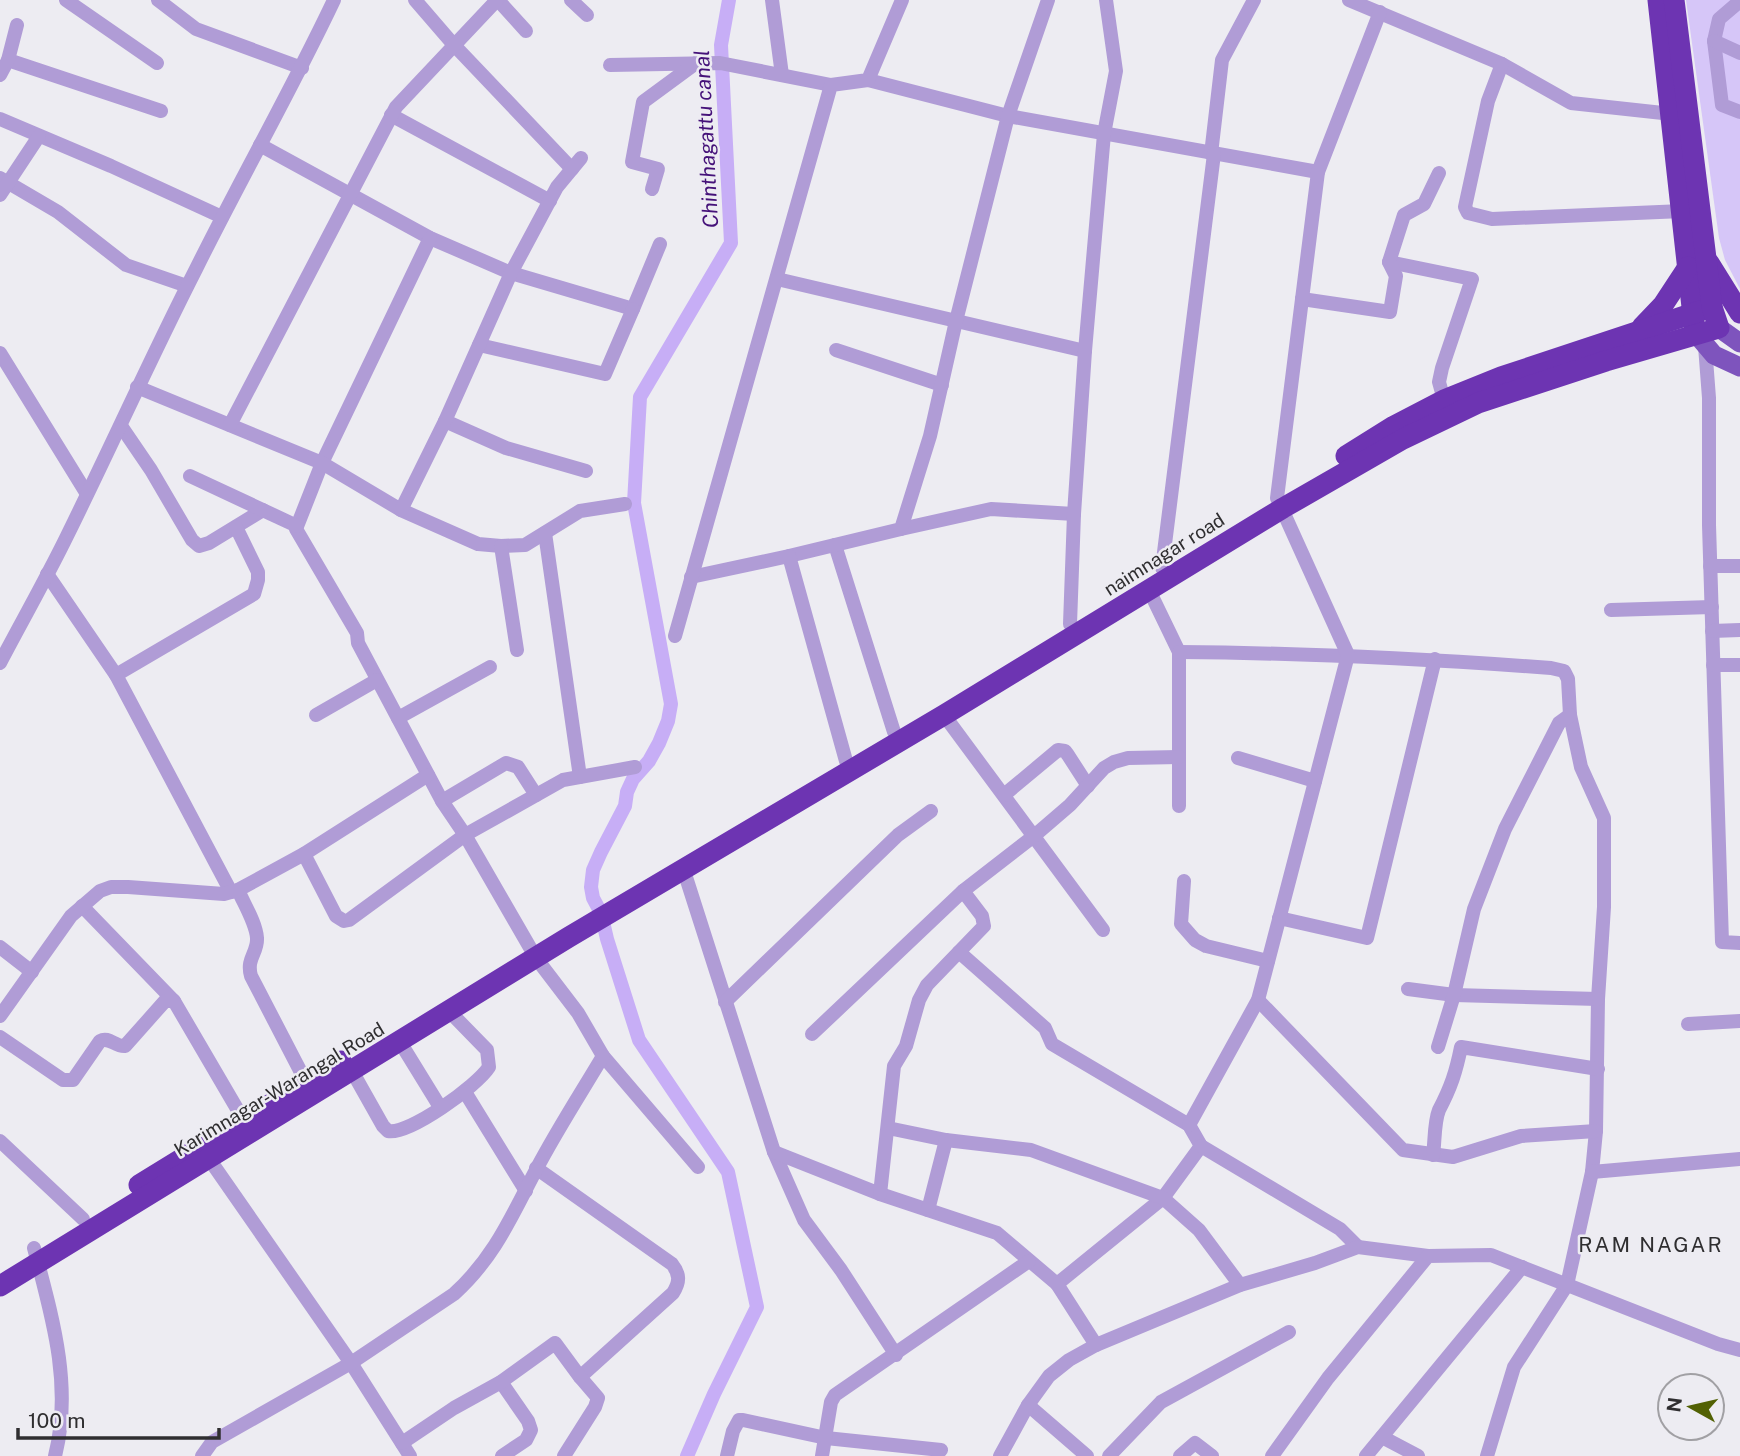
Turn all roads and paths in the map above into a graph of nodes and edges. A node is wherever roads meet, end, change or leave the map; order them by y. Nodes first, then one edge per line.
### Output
1 (66, 0) edge
2 (158, 0) edge
3 (334, 0) edge
4 (415, 0) edge
5 (497, 0) edge
6 (572, 0) edge
7 (772, 0) edge
8 (902, 0) edge
9 (1048, 0) edge
10 (1106, 0) edge
11 (1254, 0) edge
12 (1349, 0) edge
13 (1658, 0) edge
14 (1674, 0) edge
15 (1740, 1) edge
16 (1380, 12) junction
17 (587, 15) dead end
18 (17, 25) dead end
19 (526, 31) dead end
20 (1714, 41) junction
21 (453, 44) junction
22 (1740, 53) edge
23 (8, 61) junction
24 (158, 63) dead end
25 (696, 64) junction
26 (1502, 64) junction
27 (610, 65) dead end
28 (302, 68) junction
29 (0, 75) edge
30 (782, 75) junction
31 (868, 80) junction
32 (831, 85) junction
33 (161, 111) dead end
34 (1740, 112) edge
35 (1672, 114) junction
36 (391, 115) junction
37 (1008, 116) junction
38 (0, 118) edge
39 (1104, 134) junction
40 (38, 136) junction
41 (260, 145) junction
42 (1213, 154) junction
43 (1318, 172) junction
44 (1439, 173) dead end
45 (2, 185) edge
46 (652, 189) dead end
47 (350, 194) junction
48 (550, 201) junction
49 (1683, 211) junction
50 (222, 217) junction
51 (430, 238) junction
52 (660, 244) dead end
53 (1390, 262) junction
54 (1697, 263) junction
55 (512, 273) junction
56 (777, 279) junction
57 (187, 286) junction
58 (1302, 299) junction
59 (1712, 307) junction
60 (633, 309) junction
61 (1691, 313) junction
62 (1740, 313) edge
63 (956, 321) junction
64 (1720, 328) junction
65 (1638, 330) junction
66 (1701, 341) junction
67 (1740, 343) edge
68 (479, 345) junction
69 (836, 350) dead end
70 (1085, 351) junction
71 (0, 353) edge
72 (1740, 367) edge
73 (942, 384) junction
74 (137, 387) junction
75 (1444, 400) junction
76 (445, 421) junction
77 (230, 425) junction
78 (121, 426) junction
79 (323, 463) junction
80 (586, 471) dead end
81 (190, 476) dead end
82 (86, 494) junction
83 (1280, 503) junction
84 (625, 504) dead end
85 (263, 510) junction
86 (401, 510) junction
87 (1074, 514) junction
88 (297, 526) junction
89 (236, 527) junction
90 (901, 529) junction
91 (545, 533) junction
92 (835, 545) junction
93 (501, 547) junction
94 (789, 556) junction
95 (1710, 566) junction
96 (1740, 566) edge
97 (1162, 568) junction
98 (47, 574) junction
99 (691, 577) junction
100 (1149, 590) junction
101 (1712, 607) junction
102 (1611, 610) dead end
103 (1070, 624) junction
104 (1740, 630) edge
105 (1712, 631) junction
106 (675, 636) dead end
107 (517, 650) dead end
108 (1179, 652) junction
109 (1348, 655) junction
110 (1435, 659) junction
111 (0, 663) edge
112 (1713, 665) junction
113 (1740, 665) edge
114 (490, 667) dead end
115 (116, 675) junction
116 (377, 680) junction
117 (316, 715) dead end
118 (944, 715) junction
119 (1570, 715) junction
120 (398, 718) junction
121 (894, 732) junction
122 (1179, 757) junction
123 (1238, 758) dead end
124 (846, 761) junction
125 (635, 767) dead end
126 (428, 775) junction
127 (580, 777) junction
128 (1315, 781) junction
129 (1088, 786) junction
130 (536, 795) junction
131 (1004, 795) junction
132 (442, 801) junction
133 (1178, 806) dead end
134 (931, 811) dead end
135 (465, 835) junction
136 (1034, 836) junction
137 (304, 854) junction
138 (684, 871) junction
139 (660, 879) junction
140 (1184, 881) dead end
141 (234, 891) junction
142 (963, 891) junction
143 (82, 906) junction
144 (1279, 918) junction
145 (1103, 930) dead end
146 (1740, 943) edge
147 (0, 947) edge
148 (960, 952) junction
149 (534, 954) junction
150 (1268, 961) junction
151 (32, 972) junction
152 (1408, 989) dead end
153 (1454, 995) junction
154 (1598, 999) junction
155 (174, 1000) junction
156 (1258, 1000) junction
157 (725, 1002) junction
158 (450, 1012) junction
159 (0, 1016) edge
160 (1740, 1021) edge
161 (1688, 1024) dead end
162 (812, 1034) dead end
163 (0, 1037) edge
164 (400, 1042) junction
165 (1438, 1047) dead end
166 (603, 1056) junction
167 (1598, 1069) junction
168 (352, 1071) junction
169 (306, 1082) junction
170 (465, 1092) junction
171 (440, 1107) junction
172 (243, 1119) junction
173 (1189, 1125) junction
174 (888, 1128) junction
175 (1596, 1130) junction
176 (946, 1140) junction
177 (0, 1141) edge
178 (1201, 1146) junction
179 (204, 1152) junction
180 (774, 1152) junction
181 (1433, 1155) junction
182 (1740, 1159) edge
183 (698, 1167) dead end
184 (536, 1168) junction
185 (1592, 1172) junction
186 (526, 1191) junction
187 (880, 1194) junction
188 (1163, 1198) junction
189 (928, 1210) junction
190 (83, 1219) junction
191 (1358, 1247) junction
192 (36, 1255) junction
193 (1428, 1256) junction
194 (1029, 1261) junction
195 (1522, 1267) junction
196 (0, 1269) edge
197 (1057, 1284) junction
198 (1567, 1284) junction
199 (1240, 1285) junction
200 (0, 1286) edge
201 (1289, 1332) dead end
202 (1096, 1345) junction
203 (1740, 1350) edge
204 (896, 1354) junction
205 (351, 1363) junction
206 (580, 1377) junction
207 (501, 1382) junction
208 (1028, 1405) junction
209 (1382, 1437) junction
210 (826, 1438) junction
211 (402, 1443) junction
212 (941, 1450) dead end
213 (55, 1456) edge
214 (202, 1456) edge
215 (410, 1456) edge
216 (502, 1456) edge
217 (564, 1456) edge
218 (727, 1456) edge
219 (822, 1456) edge
220 (1000, 1456) edge
221 (1087, 1456) edge
222 (1109, 1456) edge
223 (1180, 1456) edge
224 (1212, 1456) edge
225 (1272, 1456) edge
226 (1366, 1456) edge
227 (1418, 1456) edge
228 (1487, 1456) edge

1 - 24 street
2 - 28 street
3 - 28 street
4 - 21 street
5 - 19 street
5 - 21 street
6 - 17 street
7 - 30 street
8 - 31 street
9 - 37 street
10 - 39 street
11 - 42 street
12 - 16 street
13 - 35 highway
14 - 54 highway
15 - 20 street
16 - 26 street
16 - 43 street
18 - 23 street
20 - 22 street
20 - 34 street
21 - 36 street
21 - 48 street
23 - 29 street
23 - 33 street
25 - 27 street
25 - 30 street
25 - 46 street
26 - 35 street
26 - 49 street
28 - 41 street
30 - 32 street
31 - 32 street
31 - 37 street
32 - 56 street
35 - 49 highway
36 - 47 street
36 - 48 street
37 - 39 street
37 - 63 street
38 - 40 street
39 - 42 street
39 - 70 street
40 - 45 street
40 - 50 street
41 - 47 street
41 - 50 street
42 - 43 street
42 - 97 street
43 - 58 street
44 - 53 street
45 - 57 street
47 - 51 street
47 - 77 street
48 - 55 street
49 - 54 highway
50 - 57 street
51 - 55 street
51 - 79 street
52 - 60 street
53 - 58 street
53 - 75 street
54 - 59 highway
54 - 61 highway
54 - 62 highway
54 - 65 highway
55 - 60 street
55 - 68 street
56 - 63 street
56 - 99 street
57 - 74 street
58 - 83 street
59 - 61 highway
59 - 64 highway
60 - 68 street
61 - 65 highway
61 - 66 highway
63 - 70 street
63 - 73 street
64 - 66 highway, naimnagar road
64 - 67 main road
65 - 75 highway
66 - 72 main road
66 - 83 highway, naimnagar road
66 - 95 street
68 - 76 street
69 - 73 street
70 - 87 street
71 - 82 street
73 - 90 street
74 - 77 street
74 - 78 street
75 - 83 highway
76 - 80 street
76 - 86 street
77 - 79 street
78 - 82 street
78 - 89 street
79 - 86 street
79 - 88 street
81 - 85 street
82 - 98 street
83 - 97 highway
83 - 100 highway, naimnagar road
83 - 109 street
84 - 91 street
85 - 88 street
85 - 89 street
86 - 93 street
87 - 90 street
87 - 103 street
88 - 116 street
89 - 115 street
90 - 92 street
91 - 93 street
91 - 127 street
92 - 94 street
92 - 121 street
93 - 107 street
94 - 99 street
94 - 124 street
95 - 96 street
95 - 101 street
97 - 103 highway
98 - 111 street
98 - 115 street
99 - 106 street
100 - 108 street
100 - 118 highway, naimnagar road
101 - 102 street
101 - 105 street
103 - 121 highway
104 - 105 street
105 - 112 street
108 - 109 street
108 - 122 street
109 - 110 street
109 - 128 street
110 - 119 street
110 - 144 street
112 - 113 street
112 - 146 street
114 - 120 street
115 - 141 street
116 - 117 street
116 - 120 street
118 - 131 street
118 - 138 highway, naimnagar road
119 - 153 street
119 - 154 street
120 - 126 street
121 - 124 highway
122 - 129 street
122 - 133 street
123 - 128 street
124 - 139 highway
125 - 127 street
126 - 132 street
126 - 137 street
127 - 130 street
128 - 144 street
129 - 131 street
129 - 136 street
130 - 132 street
130 - 135 street
131 - 136 street
132 - 135 street
134 - 157 street
135 - 137 street
135 - 149 street
136 - 142 street
136 - 145 street
137 - 141 street
138 - 139 highway, naimnagar road
138 - 157 street
139 - 149 highway, Karimnagar-Warangal Road
140 - 150 street
141 - 143 street
141 - 169 street
142 - 148 street
142 - 162 street
143 - 151 street
143 - 155 street
144 - 150 street
147 - 151 street
148 - 173 street
148 - 174 street
149 - 158 highway, Karimnagar-Warangal Road
149 - 166 street
149 - 169 highway, Karimnagar-Warangal Road
150 - 156 street
151 - 159 street
152 - 153 street
153 - 154 street
153 - 165 street
154 - 167 street
155 - 163 street
155 - 172 street
156 - 173 street
156 - 181 street
157 - 180 street
158 - 164 highway, Karimnagar-Warangal Road
158 - 170 street
160 - 161 street
164 - 168 highway, Karimnagar-Warangal Road
164 - 171 street
166 - 183 street
166 - 184 street
167 - 175 street
167 - 181 street
168 - 171 street
168 - 179 highway, Karimnagar-Warangal Road
169 - 172 highway, Karimnagar-Warangal Road
170 - 171 street
170 - 186 street
172 - 179 highway, Karimnagar-Warangal Road
173 - 178 street
174 - 176 street
174 - 187 street
175 - 181 street
175 - 185 street
176 - 188 street
176 - 189 street
177 - 190 street
178 - 188 street
178 - 191 street
179 - 190 highway, Karimnagar-Warangal Road
179 - 192 highway, Karimnagar-Warangal Road
179 - 205 street
180 - 187 street
180 - 204 street
182 - 185 street
184 - 186 street
184 - 206 street
185 - 198 street
186 - 205 street
187 - 189 street
188 - 197 street
188 - 199 street
189 - 194 street
190 - 192 highway, Karimnagar-Warangal Road
191 - 193 street
191 - 199 street
192 - 196 highway, Karimnagar-Warangal Road
192 - 200 highway, Karimnagar-Warangal Road
192 - 213 street
193 - 195 street
193 - 225 street
194 - 197 street
194 - 204 street
195 - 198 street
195 - 209 street
197 - 202 street
198 - 203 street
198 - 228 street
199 - 202 street
201 - 222 street
202 - 208 street
204 - 210 street
205 - 211 street
205 - 214 street
206 - 207 street
206 - 217 street
207 - 211 street
207 - 216 street
208 - 220 street
208 - 221 street
209 - 226 street
209 - 227 street
210 - 212 street
210 - 218 street
210 - 219 street
211 - 215 street
223 - 224 street

